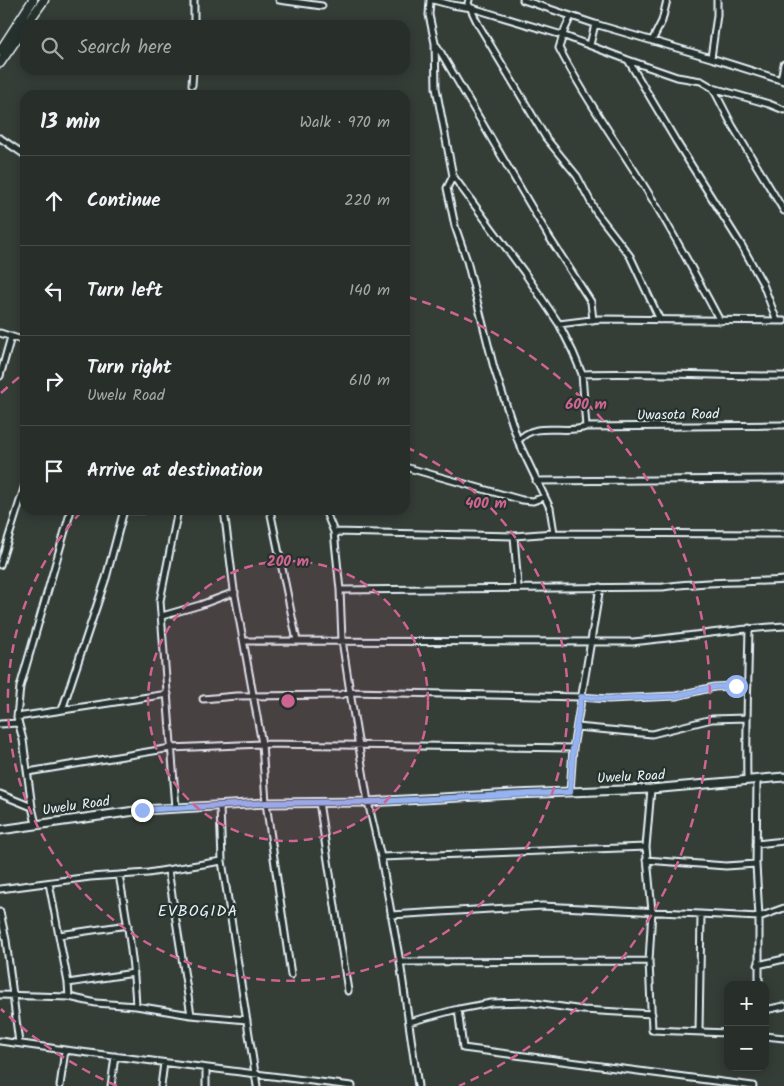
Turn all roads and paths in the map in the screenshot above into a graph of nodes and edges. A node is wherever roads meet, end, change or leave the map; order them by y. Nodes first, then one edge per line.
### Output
1 (33, 0) edge
2 (44, 0) edge
3 (194, 0) edge
4 (279, 0) edge
5 (432, 0) edge
6 (468, 0) edge
7 (524, 0) edge
8 (667, 0) edge
9 (717, 0) edge
10 (542, 3) edge
11 (322, 6) dead end
12 (472, 8) junction
13 (571, 16) junction
14 (30, 20) edge
15 (194, 20) edge
16 (595, 24) junction
17 (20, 35) edge
18 (562, 35) junction
19 (652, 41) junction
20 (435, 43) junction
21 (590, 44) junction
22 (1, 46) edge
23 (711, 58) junction
24 (628, 60) junction
25 (0, 63) edge
26 (784, 64) edge
27 (193, 75) edge
28 (782, 80) edge
29 (192, 85) dead end
30 (713, 88) junction
31 (784, 110) edge
32 (0, 138) edge
33 (20, 152) edge
34 (453, 176) junction
35 (784, 211) edge
36 (593, 320) junction
37 (660, 320) junction
38 (720, 320) junction
39 (777, 321) junction
40 (784, 321) edge
41 (559, 324) junction
42 (0, 333) edge
43 (11, 337) junction
44 (20, 340) edge
45 (582, 374) junction
46 (0, 376) edge
47 (784, 376) edge
48 (784, 425) edge
49 (586, 427) junction
50 (518, 441) junction
51 (410, 468) edge
52 (784, 479) edge
53 (536, 481) junction
54 (544, 497) junction
55 (20, 501) edge
56 (70, 515) edge
57 (124, 515) edge
58 (177, 515) edge
59 (225, 515) edge
60 (271, 515) edge
61 (328, 515) edge
62 (334, 532) junction
63 (554, 533) junction
64 (784, 535) edge
65 (514, 536) junction
66 (0, 566) edge
67 (784, 580) edge
68 (518, 587) junction
69 (600, 587) junction
70 (340, 590) junction
71 (235, 592) junction
72 (162, 616) junction
73 (784, 626) edge
74 (749, 628) junction
75 (342, 640) junction
76 (244, 641) junction
77 (297, 641) junction
78 (591, 642) junction
79 (748, 685) junction
80 (350, 692) junction
81 (168, 694) junction
82 (254, 695) junction
83 (581, 697) junction
84 (203, 699) dead end
85 (62, 710) junction
86 (746, 718) junction
87 (17, 720) junction
88 (0, 724) edge
89 (577, 727) junction
90 (262, 744) junction
91 (358, 745) junction
92 (171, 748) junction
93 (573, 748) junction
94 (28, 772) junction
95 (784, 777) edge
96 (746, 780) junction
97 (758, 780) junction
98 (651, 789) junction
99 (570, 792) junction
100 (0, 794) edge
101 (319, 802) junction
102 (368, 802) junction
103 (266, 803) junction
104 (220, 807) junction
105 (32, 808) junction
106 (176, 808) junction
107 (36, 824) junction
108 (0, 830) edge
109 (784, 842) edge
110 (756, 844) junction
111 (646, 846) junction
112 (381, 857) junction
113 (646, 860) junction
114 (222, 861) junction
115 (756, 864) junction
116 (168, 870) junction
117 (119, 875) junction
118 (49, 883) junction
119 (0, 890) edge
120 (784, 908) edge
121 (652, 911) junction
122 (0, 912) edge
123 (391, 915) junction
124 (701, 915) junction
125 (759, 917) junction
126 (128, 925) junction
127 (59, 935) junction
128 (3, 940) edge
129 (784, 959) edge
130 (649, 961) junction
131 (400, 962) junction
132 (758, 965) junction
133 (134, 973) junction
134 (291, 975) dead end
135 (759, 981) edge
136 (68, 983) junction
137 (348, 991) dead end
138 (0, 995) edge
139 (14, 995) junction
140 (69, 997) junction
141 (136, 1006) junction
142 (784, 1006) edge
143 (458, 1009) junction
144 (769, 1009) edge
145 (652, 1014) junction
146 (191, 1016) junction
147 (247, 1020) junction
148 (408, 1022) junction
149 (699, 1031) junction
150 (724, 1033) edge
151 (769, 1036) edge
152 (784, 1038) edge
153 (0, 1041) edge
154 (19, 1043) junction
155 (65, 1050) junction
156 (115, 1056) junction
157 (164, 1063) junction
158 (206, 1068) junction
159 (254, 1074) junction
160 (60, 1086) edge
161 (111, 1086) edge
162 (161, 1086) edge
163 (206, 1086) edge
164 (257, 1086) edge
165 (352, 1086) edge
166 (418, 1086) edge
167 (753, 1086) edge

1 - 22 main road
2 - 14 main road
3 - 15 street
4 - 11 street
5 - 12 street
5 - 20 street
6 - 12 street
7 - 10 street
8 - 19 street
9 - 23 street
10 - 13 street
12 - 18 street
12 - 37 street
13 - 16 street
13 - 18 street
16 - 19 street
16 - 21 street
17 - 25 main road
18 - 21 street
18 - 38 street
19 - 23 street
20 - 34 street
20 - 36 street
21 - 24 street
23 - 28 street
24 - 30 street
24 - 39 street
26 - 28 street
27 - 29 street
30 - 31 street
30 - 35 street
32 - 33 street
34 - 41 street
34 - 50 street
36 - 37 street
36 - 41 street
37 - 38 street
38 - 39 street
39 - 40 street
41 - 45 street
42 - 43 street
43 - 44 street
43 - 46 street
45 - 47 street
45 - 49 street
48 - 49 street, Uwasota Road
49 - 50 street, Uwasota Road
50 - 53 street
51 - 54 street
52 - 53 street
53 - 54 street
54 - 63 street
55 - 66 street
56 - 87 street
57 - 85 street
58 - 72 street
59 - 71 street
60 - 77 street
61 - 62 street
62 - 65 street
62 - 70 street
63 - 64 street
63 - 65 street
65 - 68 street
67 - 69 street
68 - 69 street
68 - 70 street
69 - 78 street
70 - 75 street
71 - 72 street
71 - 76 street
72 - 81 street
73 - 74 street
74 - 78 street
74 - 79 street
75 - 77 street
75 - 78 street
75 - 80 street
76 - 77 street
76 - 82 street
78 - 83 street
79 - 83 street
79 - 86 street
80 - 82 street
80 - 83 street
80 - 91 street
81 - 85 street
81 - 92 street
82 - 84 street
82 - 90 street
83 - 89 street
85 - 87 street
86 - 89 street
86 - 96 street
87 - 88 street
87 - 94 street
89 - 93 street
90 - 91 street
90 - 92 street
90 - 103 street
91 - 93 street
91 - 102 street
92 - 94 street
92 - 106 street
93 - 99 street
94 - 105 street
95 - 97 street, Uwelu Road
96 - 97 street, Uwelu Road
96 - 98 street, Uwelu Road
97 - 110 street
98 - 99 street, Uwelu Road
98 - 111 street
99 - 102 street, Uwelu Road
100 - 105 street
101 - 102 street, Uwelu Road
101 - 103 street, Uwelu Road
101 - 137 street
102 - 112 street
103 - 104 street, Uwelu Road
103 - 134 street
104 - 106 street, Uwelu Road
104 - 114 street
105 - 107 street
106 - 107 street, Uwelu Road
107 - 108 street, Uwelu Road
109 - 110 street
110 - 115 street
111 - 112 street
111 - 113 street
112 - 123 street
113 - 115 street
113 - 121 street
114 - 116 street
114 - 147 street
115 - 125 street
116 - 117 street
116 - 146 street
117 - 118 street
117 - 126 street
118 - 119 street
118 - 127 street
120 - 125 street
121 - 123 street
121 - 124 street
121 - 130 street
122 - 128 street
123 - 131 street
124 - 125 street
124 - 149 street
125 - 132 street
126 - 127 street
126 - 133 street
127 - 136 street
128 - 139 street
129 - 132 street
130 - 131 street
130 - 145 street
131 - 148 street
132 - 135 street
133 - 136 street
133 - 141 street
136 - 140 street
138 - 139 street
139 - 140 street
139 - 154 street
140 - 141 street
141 - 146 street
142 - 144 street
143 - 145 street
143 - 148 street
143 - 167 street
145 - 149 street
146 - 147 street
147 - 159 street
148 - 166 street
149 - 150 street
151 - 152 street
153 - 154 street
154 - 155 street
155 - 156 street
155 - 160 street
156 - 157 street
156 - 161 street
157 - 158 street
157 - 162 street
158 - 159 street
158 - 163 street
159 - 164 street
159 - 165 street

